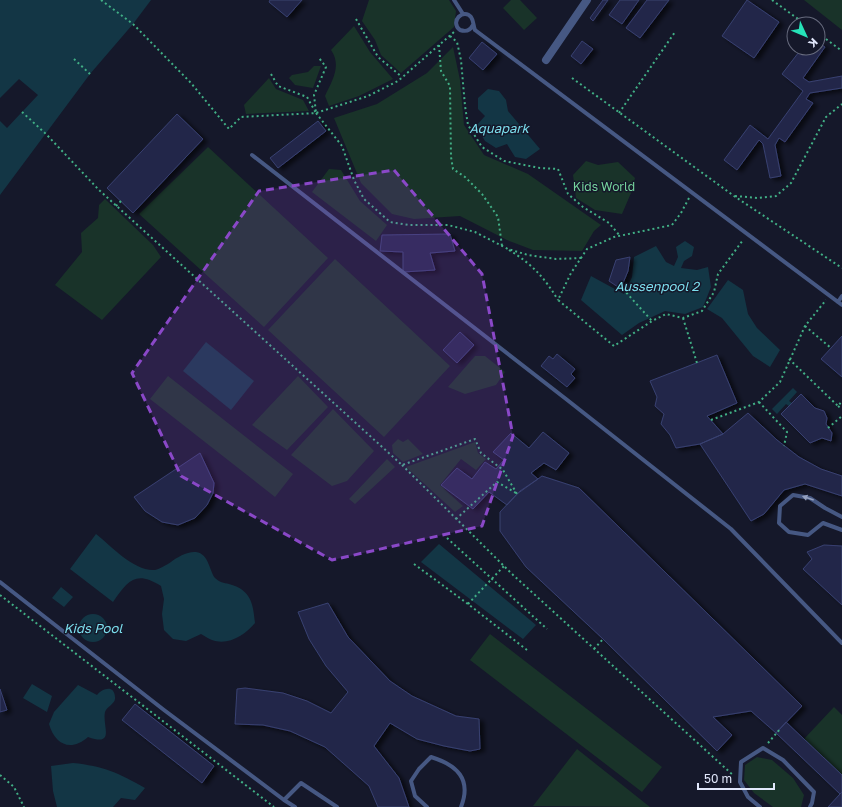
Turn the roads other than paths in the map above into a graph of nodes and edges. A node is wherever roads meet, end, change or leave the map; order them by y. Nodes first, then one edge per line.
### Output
1 (454, 0) edge
2 (587, 0) edge
3 (463, 14) junction
4 (473, 25) junction
5 (546, 60) dead end
6 (252, 155) dead end
7 (842, 296) edge
8 (840, 304) edge
9 (842, 516) edge
10 (842, 530) edge
11 (0, 582) edge
12 (842, 643) edge
13 (284, 800) junction
14 (294, 807) edge
15 (337, 807) edge
16 (427, 807) edge
17 (461, 807) edge
18 (760, 807) edge
19 (810, 807) edge

1 - 3 lane
2 - 5 street
3 - 4 lane
3 - 4 lane
4 - 8 lane
6 - 12 lane
7 - 8 lane
9 -> 10 lane
11 - 13 lane
13 - 14 lane
13 - 15 lane
16 - 17 lane
18 - 19 lane

